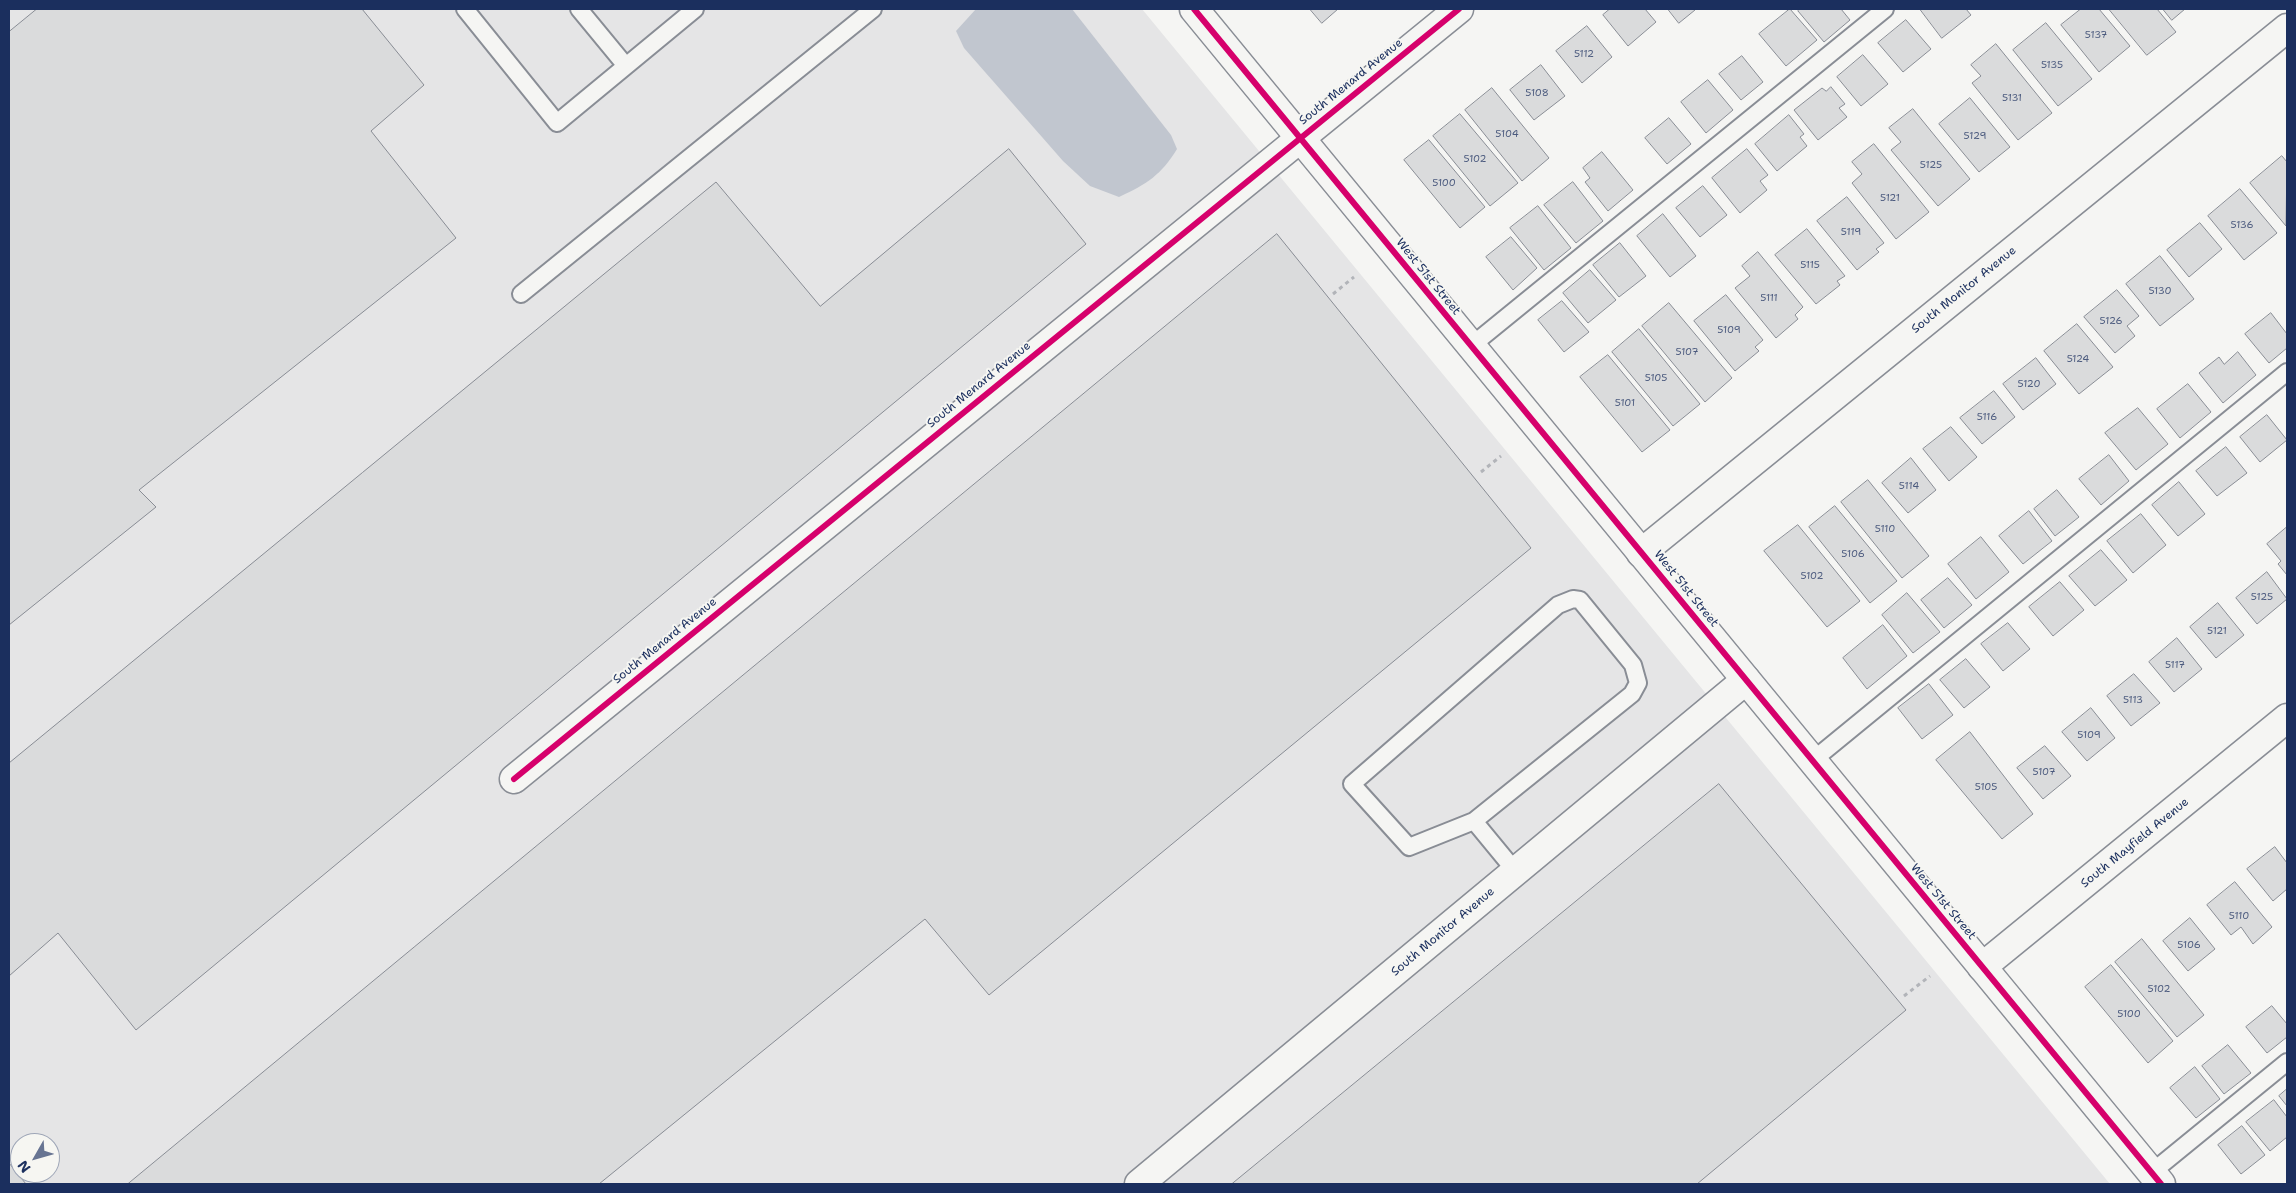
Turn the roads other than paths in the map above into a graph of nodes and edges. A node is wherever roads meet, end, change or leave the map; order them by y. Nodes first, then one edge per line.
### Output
1 (465, 9) edge
2 (579, 9) edge
3 (695, 9) edge
4 (873, 9) edge
5 (1194, 9) edge
6 (1459, 9) edge
7 (1885, 9) edge
8 (2287, 28) edge
9 (626, 66) junction
10 (1300, 138) junction
11 (521, 294) dead end
12 (1471, 346) junction
13 (2287, 372) edge
14 (1642, 553) junction
15 (1746, 680) junction
16 (2287, 718) edge
17 (1812, 761) junction
18 (514, 779) dead end
19 (1474, 821) junction
20 (1516, 872) junction
21 (1982, 967) junction
22 (2287, 1062) edge
23 (2156, 1179) edge
24 (1140, 1184) edge

1 - 9 lane
2 - 9 lane
3 - 9 lane
4 - 11 lane
5 - 10 street, West 51st Street
6 - 10 street, South Menard Avenue
7 - 12 lane
8 - 14 street, South Monitor Avenue
10 - 12 street, West 51st Street
10 - 18 street, South Menard Avenue
12 - 14 street, West 51st Street
13 - 17 lane
14 - 15 street, West 51st Street
15 - 17 street, West 51st Street
15 - 20 street, South Monitor Avenue
16 - 21 street, South Mayfield Avenue
17 - 21 street, West 51st Street
19 - 19 lane
19 - 20 lane
20 - 24 street, South Monitor Avenue
21 - 23 street, West 51st Street
22 - 23 lane

